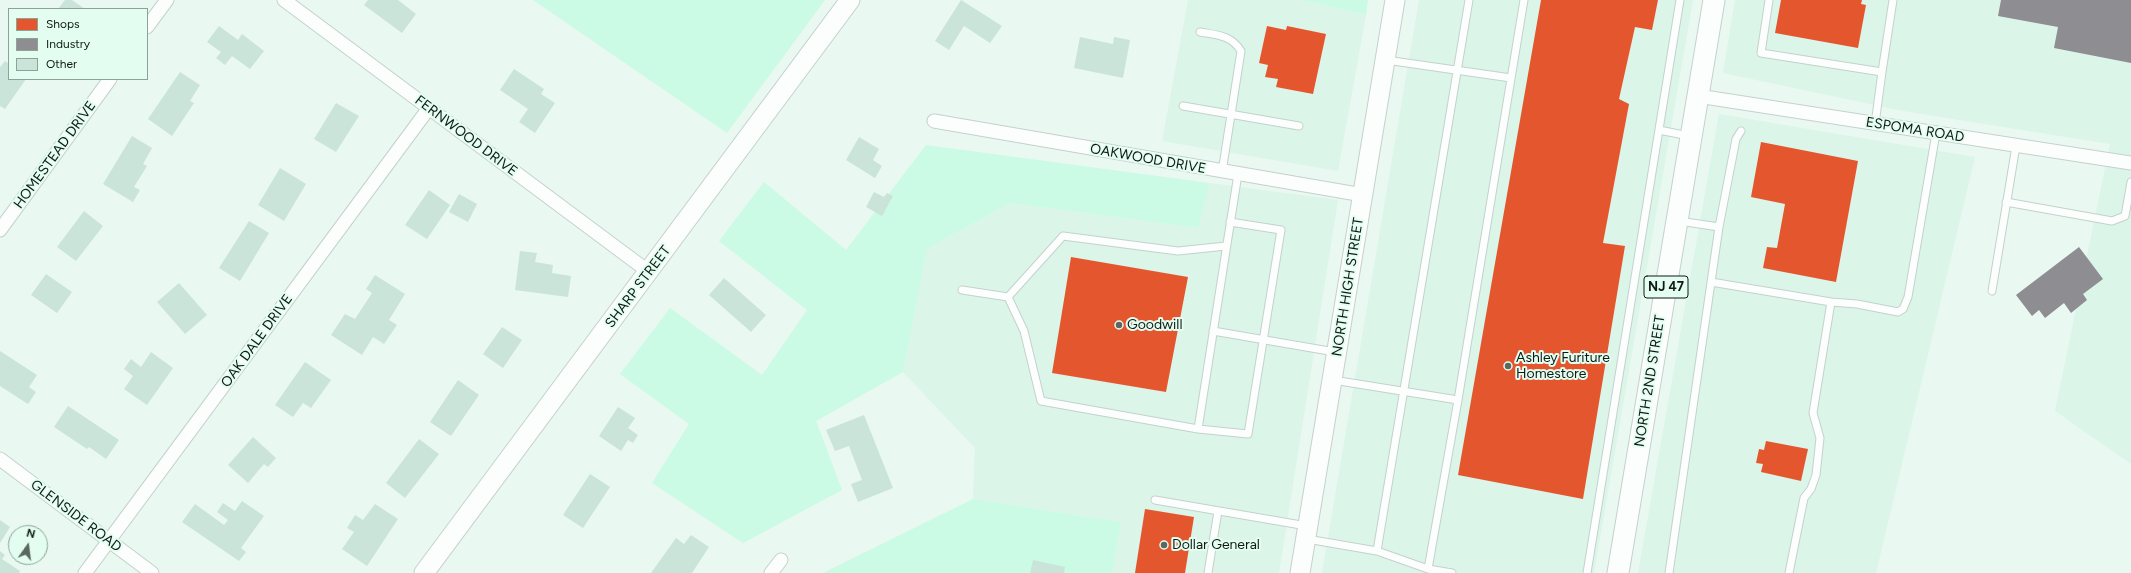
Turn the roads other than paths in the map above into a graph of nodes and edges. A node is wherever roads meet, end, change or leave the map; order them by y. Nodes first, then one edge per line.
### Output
1 (167, 0) edge
2 (284, 0) edge
3 (850, 0) edge
4 (1395, 0) edge
5 (1469, 0) edge
6 (1524, 0) edge
7 (1680, 0) edge
8 (1714, 0) edge
9 (1769, 0) edge
10 (1893, 0) edge
11 (148, 26) edge
12 (1200, 32) dead end
13 (1385, 60) junction
14 (1457, 69) junction
15 (1882, 72) junction
16 (1511, 78) junction
17 (109, 80) edge
18 (1698, 96) junction
19 (1183, 106) dead end
20 (429, 108) junction
21 (1231, 113) junction
22 (934, 121) dead end
23 (1875, 124) junction
24 (1299, 126) dead end
25 (1659, 130) junction
26 (1741, 130) dead end
27 (1936, 133) junction
28 (1691, 136) junction
29 (2016, 146) junction
30 (2131, 163) edge
31 (1222, 172) junction
32 (1238, 174) junction
33 (2131, 182) edge
34 (1363, 195) junction
35 (2006, 202) junction
36 (1677, 220) junction
37 (1230, 222) junction
38 (1718, 227) junction
39 (0, 230) edge
40 (1226, 246) junction
41 (649, 272) junction
42 (1711, 282) junction
43 (962, 290) dead end
44 (1992, 290) dead end
45 (1008, 297) junction
46 (1831, 302) junction
47 (1214, 331) junction
48 (1264, 340) junction
49 (1337, 353) junction
50 (1332, 380) junction
51 (1403, 391) junction
52 (1458, 400) junction
53 (1198, 429) junction
54 (0, 459) edge
55 (1155, 500) dead end
56 (1218, 511) junction
57 (1307, 532) junction
58 (109, 540) junction
59 (1377, 551) junction
60 (781, 560) dead end
61 (1428, 569) junction
62 (85, 573) edge
63 (152, 573) edge
64 (424, 573) edge
65 (771, 573) edge
66 (1208, 573) edge
67 (1300, 573) edge
68 (1452, 573) edge
69 (1587, 573) edge
70 (1618, 573) edge
71 (1669, 573) edge
72 (1789, 573) edge

1 - 11 street
2 - 20 street, FERNWOOD DRIVE
3 - 41 street, SHARP STREET
4 - 13 street, NORTH HIGH STREET
5 - 14 lane
6 - 16 lane
7 - 25 lane
8 - 18 main road, NORTH 2ND STREET / NJ 47
9 - 15 lane
10 - 15 lane
12 - 21 lane
13 - 14 lane
13 - 34 street, NORTH HIGH STREET
14 - 16 lane
14 - 51 lane
15 - 23 lane
16 - 52 lane
17 - 39 street, HOMESTEAD DRIVE
18 - 23 street, ESPOMA ROAD
18 - 28 main road, NORTH 2ND STREET / NJ 47
19 - 21 lane
20 - 41 street, FERNWOOD DRIVE
20 - 58 street, OAK DALE DRIVE
21 - 24 lane
21 - 31 lane
22 - 31 street, OAKWOOD DRIVE
23 - 27 street, ESPOMA ROAD
25 - 28 lane
25 - 69 lane
26 - 38 lane
27 - 29 street, ESPOMA ROAD
27 - 46 lane
28 - 36 main road, NORTH 2ND STREET / NJ 47
29 - 30 street, ESPOMA ROAD
29 - 35 lane
31 - 32 street, OAKWOOD DRIVE
32 - 34 street, OAKWOOD DRIVE
32 - 37 lane
33 - 35 lane
34 - 49 street, NORTH HIGH STREET
35 - 44 lane
36 - 38 lane
36 - 70 main road, NORTH 2ND STREET / NJ 47
37 - 40 lane
37 - 48 lane
38 - 42 lane
40 - 45 lane
40 - 47 lane
41 - 64 street, SHARP STREET
42 - 46 lane
42 - 71 lane
43 - 45 lane
45 - 53 lane
46 - 72 lane
47 - 48 lane
47 - 53 lane
48 - 49 lane
48 - 53 lane
49 - 50 street, NORTH HIGH STREET
50 - 51 lane
50 - 57 street, NORTH HIGH STREET
51 - 52 lane
51 - 59 lane
52 - 61 lane
54 - 58 street, GLENSIDE ROAD
55 - 56 lane
56 - 57 lane
56 - 66 lane
57 - 59 lane
57 - 67 street, NORTH HIGH STREET
58 - 62 street, OAK DALE DRIVE
58 - 63 street, GLENSIDE ROAD
59 - 61 lane
60 - 65 street
61 - 68 lane

